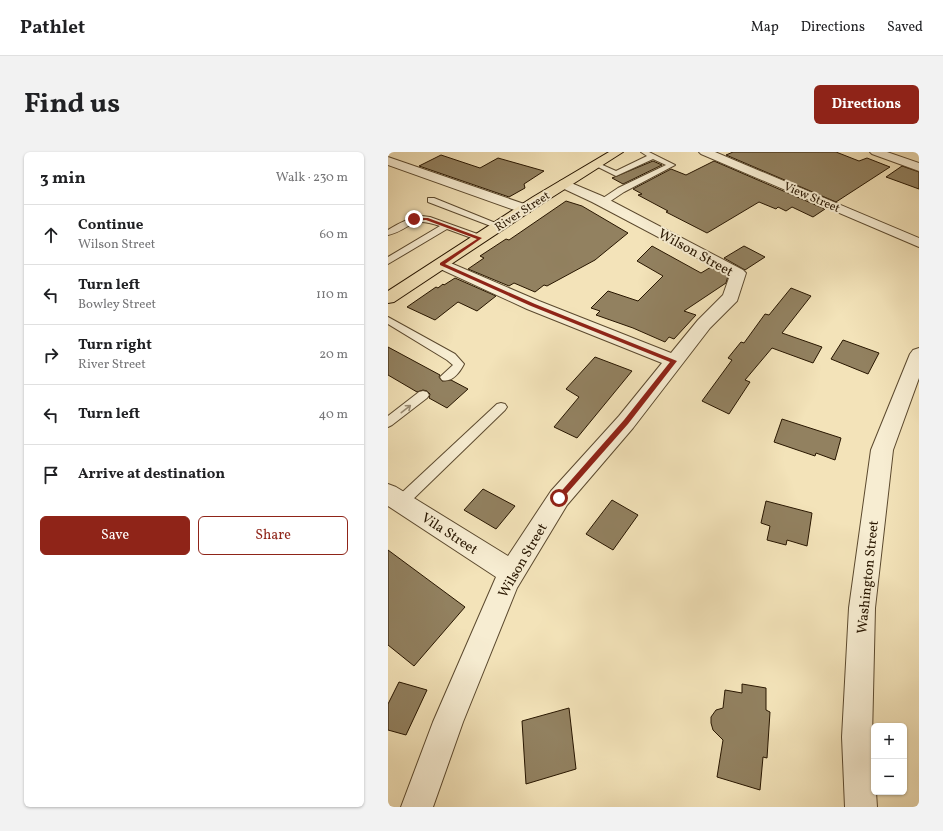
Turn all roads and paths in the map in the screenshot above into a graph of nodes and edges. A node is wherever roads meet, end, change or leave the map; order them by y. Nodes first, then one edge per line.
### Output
1 (617, 152) edge
2 (644, 152) edge
3 (705, 152) edge
4 (876, 152) edge
5 (653, 156) junction
6 (388, 161) edge
7 (596, 164) junction
8 (919, 167) edge
9 (619, 179) junction
10 (564, 184) junction
11 (431, 200) dead end
12 (603, 202) junction
13 (525, 209) junction
14 (446, 226) junction
15 (499, 226) junction
16 (388, 233) edge
17 (480, 238) junction
18 (919, 243) edge
19 (388, 261) edge
20 (442, 264) junction
21 (388, 298) edge
22 (388, 320) edge
23 (919, 354) edge
24 (674, 361) junction
25 (446, 377) dead end
26 (423, 395) dead end
27 (501, 407) dead end
28 (388, 422) edge
29 (394, 498) edge
30 (512, 573) junction
31 (417, 807) edge
32 (861, 807) edge

1 - 7 main road, River Street
2 - 5 lane
3 - 18 street, View Street
4 - 8 street
5 - 9 lane
5 - 9 lane
6 - 13 street
7 - 9 lane
7 - 10 main road, River Street
9 - 12 lane
10 - 12 street, Wilson Street
10 - 13 main road, River Street
11 - 15 lane
12 - 24 street, Wilson Street
13 - 15 main road, River Street
14 - 16 lane
14 - 17 lane
14 - 19 lane
15 - 17 main road, River Street
17 - 20 main road, River Street
20 - 21 main road, River Street
20 - 24 street
22 - 25 lane
23 - 32 street, Washington Street
24 - 30 street, Wilson Street
28 -> 26 lane
27 - 29 lane
29 - 30 street, Vila Street
30 - 31 street, Wilson Street

